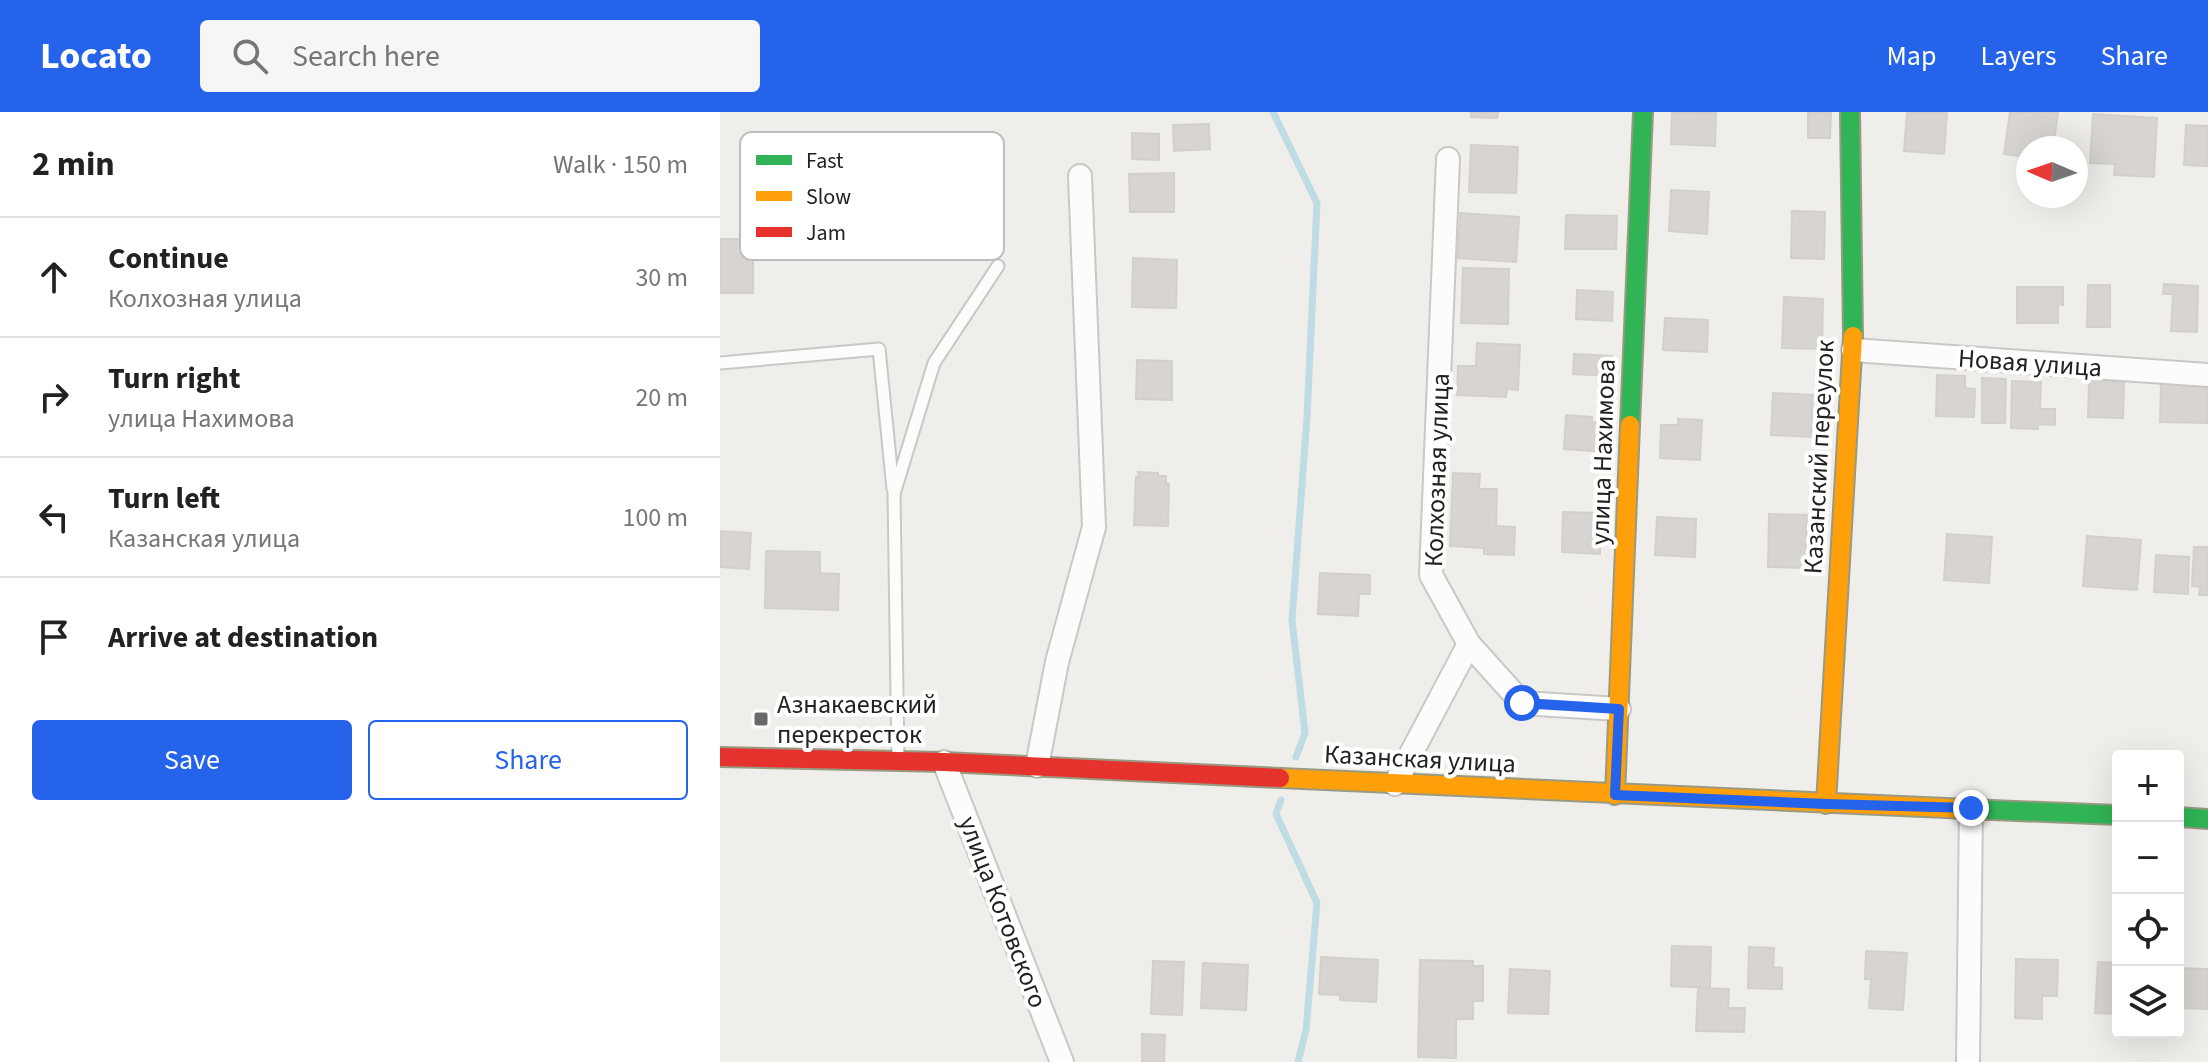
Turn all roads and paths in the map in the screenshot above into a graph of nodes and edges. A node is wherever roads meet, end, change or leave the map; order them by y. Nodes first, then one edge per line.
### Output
1 (1643, 112) edge
2 (1850, 112) edge
3 (1448, 159) dead end
4 (1080, 176) dead end
5 (998, 266) dead end
6 (1853, 350) junction
7 (720, 363) edge
8 (2208, 375) edge
9 (894, 494) junction
10 (1469, 644) junction
11 (1619, 709) junction
12 (720, 757) edge
13 (898, 761) junction
14 (944, 762) junction
15 (1037, 766) junction
16 (1395, 784) junction
17 (1615, 795) junction
18 (1826, 804) junction
19 (1971, 808) junction
20 (2112, 815) edge
21 (2184, 817) edge
22 (2208, 819) edge
23 (1062, 1062) edge
24 (1968, 1062) edge

1 - 11 street, улица Нахимова
2 - 6 street, Казанский переулок
3 - 10 street, Колхозная улица
4 - 15 street
5 - 9 lane
6 - 8 street, Новая улица
6 - 18 street, Казанский переулок
7 - 9 lane
9 - 13 lane
10 - 11 street, Колхозная улица
10 - 16 street
11 - 17 street, улица Нахимова
12 - 13 street, Казанская улица
13 - 14 street, Казанская улица
14 - 15 street, Казанская улица
14 - 23 street, улица Котовского
15 - 16 street, Казанская улица
16 - 17 street, Казанская улица
17 - 18 street, Казанская улица
18 - 19 street, Казанская улица
19 - 20 street, Казанская улица
19 - 24 street
21 - 22 street

